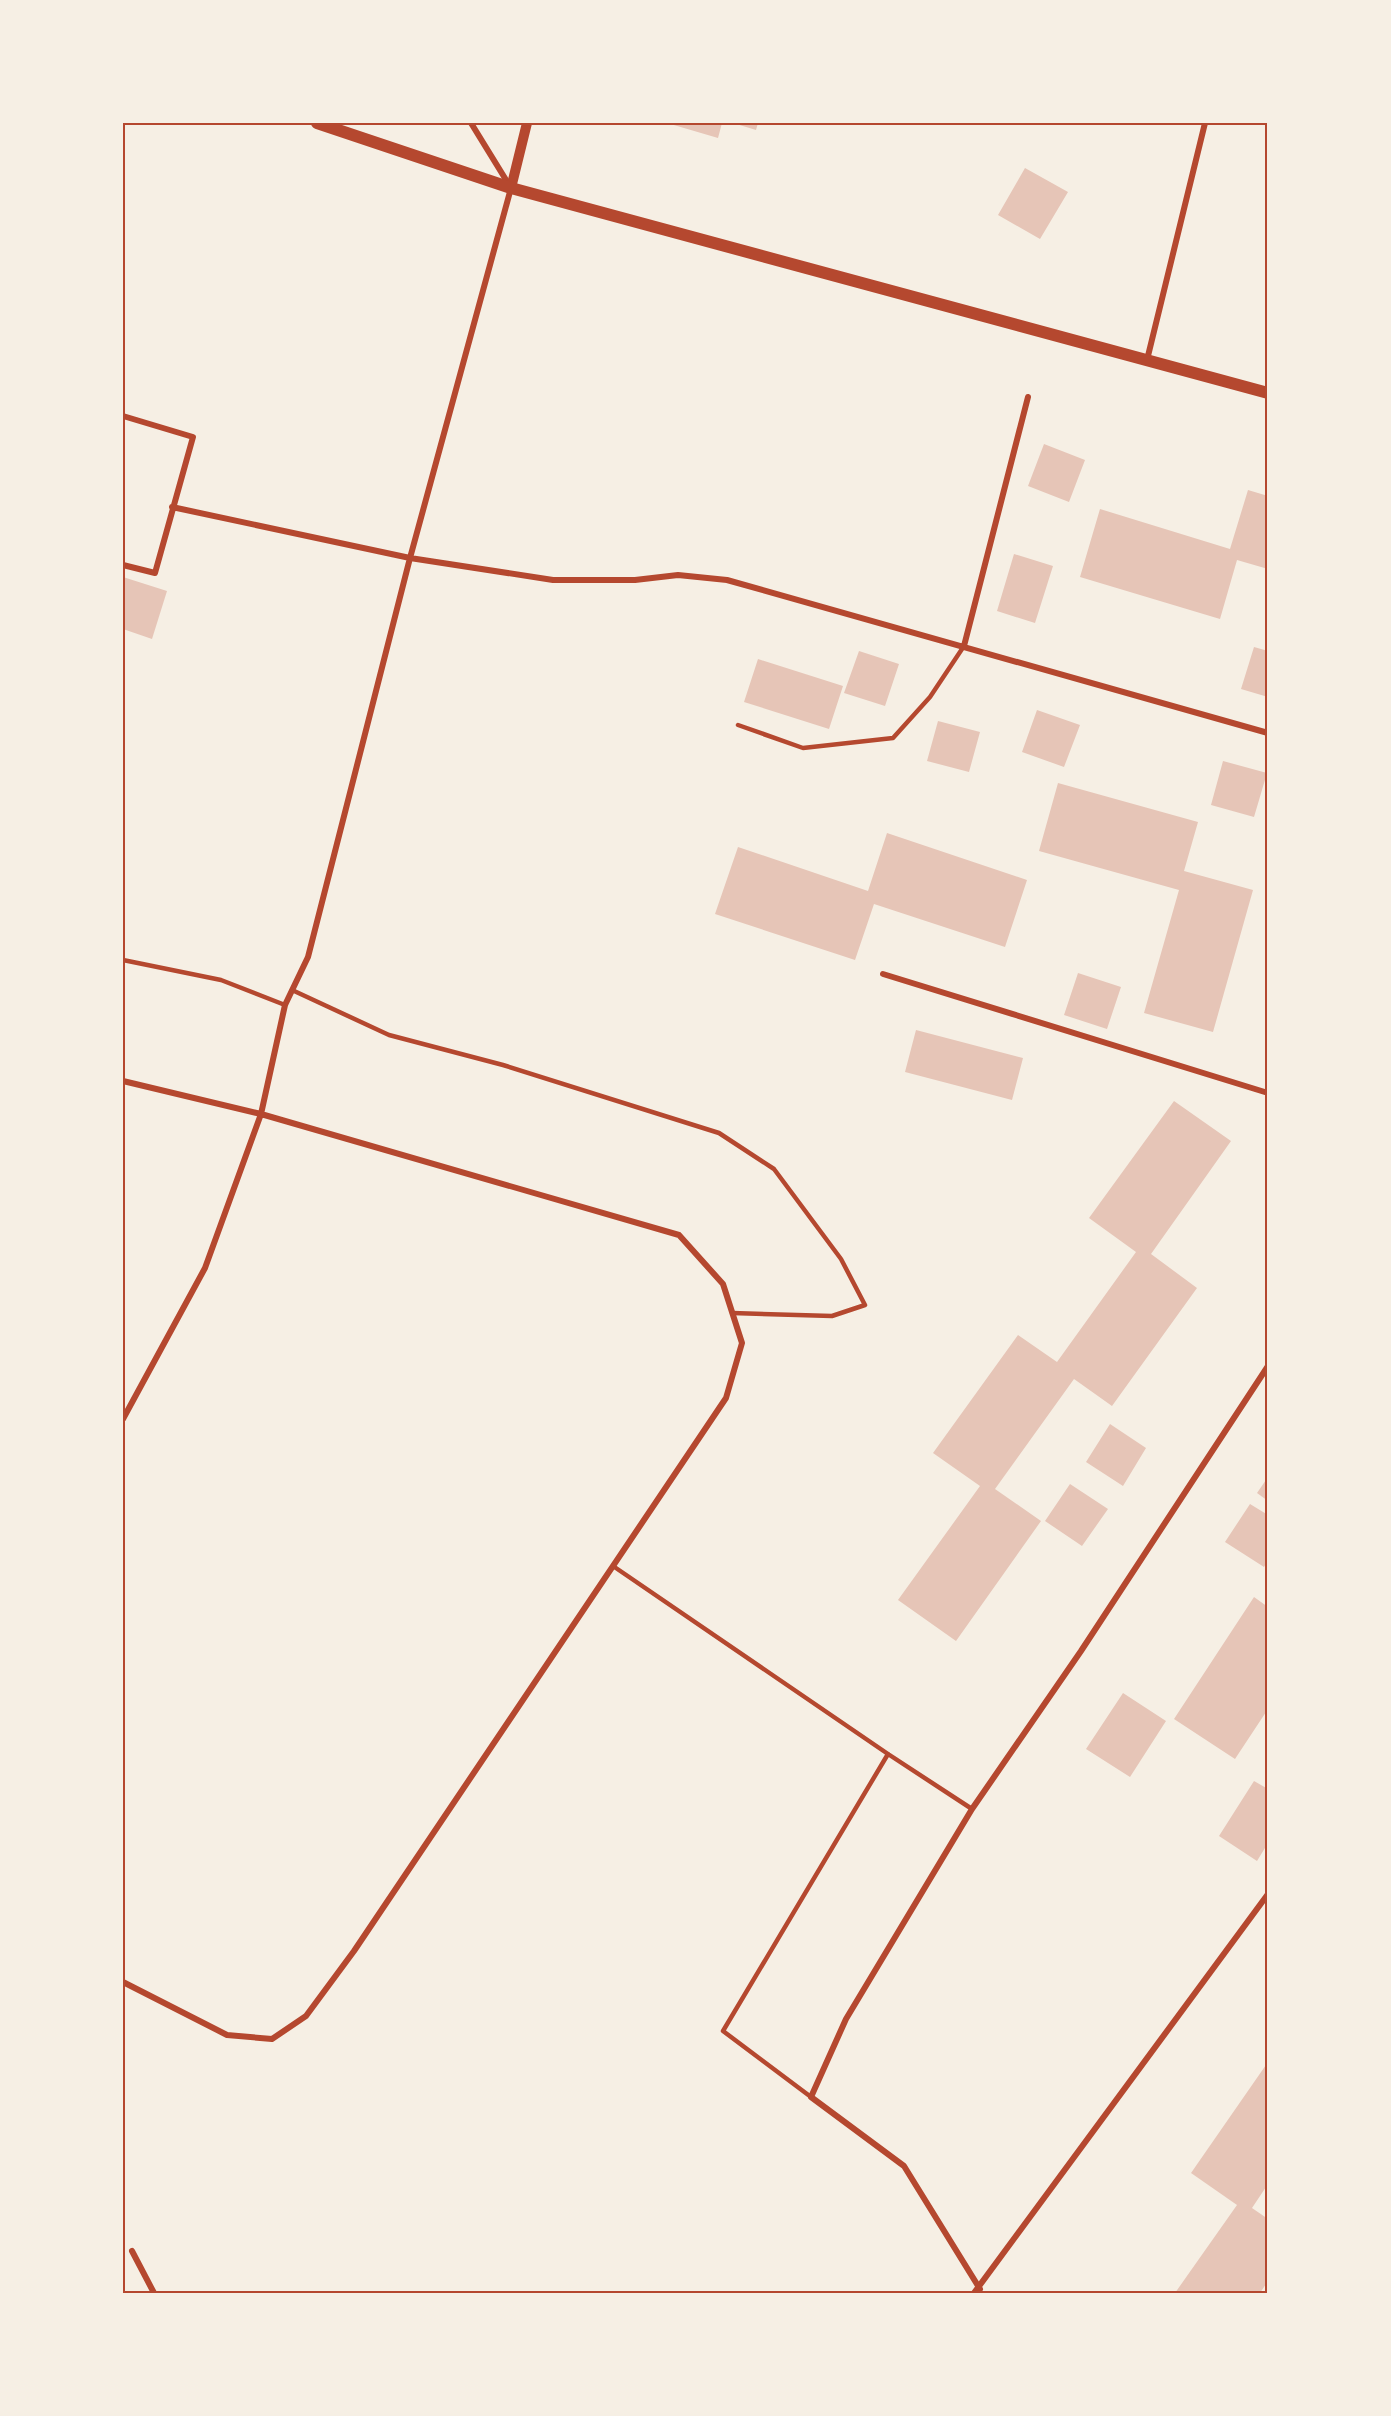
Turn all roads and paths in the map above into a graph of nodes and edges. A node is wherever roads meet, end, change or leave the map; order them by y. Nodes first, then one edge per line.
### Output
1 (317, 123) edge
2 (471, 123) edge
3 (527, 123) edge
4 (1205, 123) edge
5 (511, 188) junction
6 (1147, 360) junction
7 (1268, 393) edge
8 (1028, 397) dead end
9 (123, 416) edge
10 (172, 507) junction
11 (410, 558) junction
12 (123, 565) edge
13 (964, 646) junction
14 (738, 725) dead end
15 (1268, 733) edge
16 (123, 960) edge
17 (884, 974) dead end
18 (292, 990) junction
19 (285, 1005) junction
20 (123, 1082) edge
21 (1268, 1093) edge
22 (261, 1114) junction
23 (732, 1313) junction
24 (1268, 1366) edge
25 (123, 1419) edge
26 (613, 1566) junction
27 (888, 1754) junction
28 (972, 1809) junction
29 (1268, 1893) edge
30 (123, 1982) edge
31 (811, 2097) junction
32 (132, 2251) dead end
33 (977, 2291) edge
34 (154, 2293) edge

1 - 5 main road
2 - 5 street
3 - 5 street
4 - 6 street
5 - 6 main road
5 - 11 street
6 - 7 main road
8 - 13 street
9 - 10 street
10 - 11 street
10 - 12 street
11 - 13 street
11 - 18 street
13 - 14 lane
13 - 15 street
16 - 19 lane
17 - 21 street
18 - 19 street
18 - 23 lane
19 - 22 street
20 - 22 street
22 - 23 street
22 - 25 street
23 - 26 street
24 - 28 street
26 - 27 lane
26 - 30 street
27 - 28 lane
27 - 31 lane
28 - 31 street
29 - 33 street
31 - 33 street
32 - 34 street

